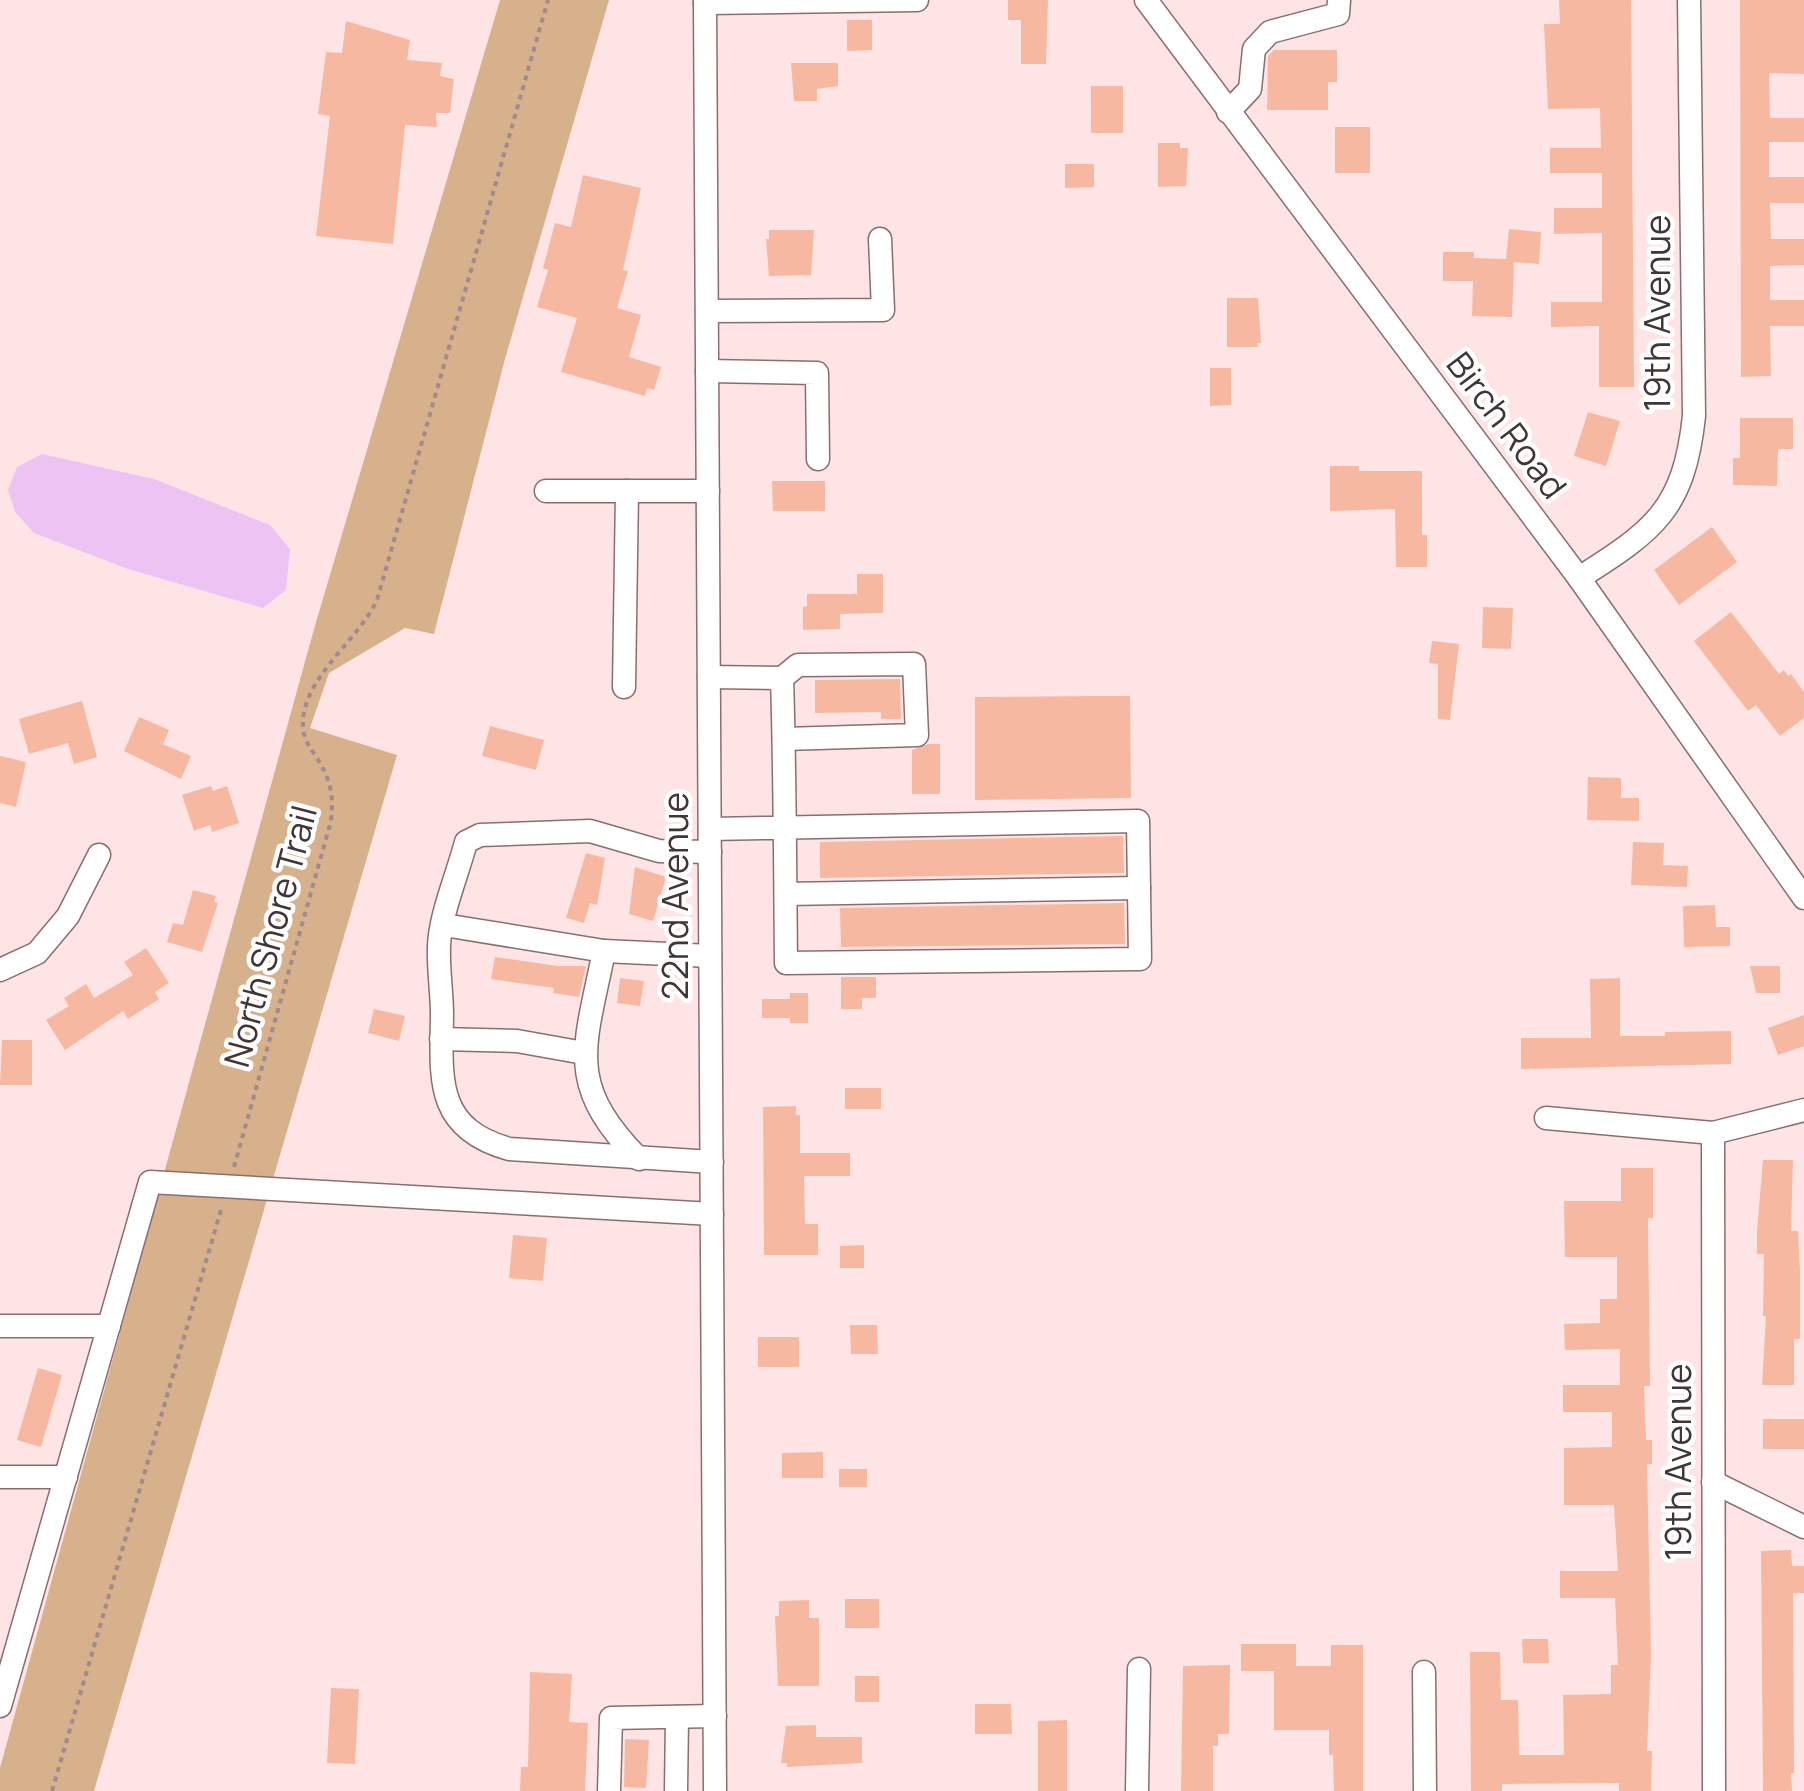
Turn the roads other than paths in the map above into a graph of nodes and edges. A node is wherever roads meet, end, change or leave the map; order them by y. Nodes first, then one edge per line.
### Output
1 (917, 0) edge
2 (1146, 0) edge
3 (1339, 0) edge
4 (1690, 0) edge
5 (705, 1) edge
6 (774, 1) edge
7 (1228, 112) junction
8 (880, 240) dead end
9 (707, 311) junction
10 (708, 372) junction
11 (818, 459) dead end
12 (628, 491) junction
13 (708, 491) junction
14 (546, 492) dead end
15 (1579, 578) junction
16 (709, 677) junction
17 (782, 678) junction
18 (624, 688) dead end
19 (784, 739) junction
20 (785, 828) junction
21 (710, 841) junction
22 (99, 856) dead end
23 (1140, 888) junction
24 (786, 894) junction
25 (1804, 898) edge
26 (444, 925) junction
27 (604, 952) junction
28 (710, 956) junction
29 (0, 970) edge
30 (441, 1039) junction
31 (584, 1053) junction
32 (1804, 1110) edge
33 (1546, 1118) dead end
34 (1712, 1133) junction
35 (639, 1159) junction
36 (712, 1162) junction
37 (712, 1214) junction
38 (0, 1326) edge
39 (109, 1326) junction
40 (0, 1477) edge
41 (66, 1477) junction
42 (1712, 1482) junction
43 (1804, 1526) edge
44 (1139, 1669) dead end
45 (1424, 1672) dead end
46 (0, 1706) edge
47 (715, 1716) junction
48 (677, 1717) junction
49 (609, 1791) edge
50 (676, 1791) edge
51 (715, 1791) edge
52 (1137, 1791) edge
53 (1425, 1791) edge
54 (1714, 1791) edge

1 - 6 street
2 - 7 street, Birch Road
3 - 7 street
4 - 15 street, 19th Avenue
5 - 6 street
5 - 9 street, 22nd Avenue
7 - 15 street, Birch Road
8 - 9 street
9 - 10 street, 22nd Avenue
10 - 11 street
10 - 13 street, 22nd Avenue
12 - 13 street
12 - 14 street
12 - 18 street
13 - 16 street, 22nd Avenue
15 - 25 street, Birch Road
16 - 17 street
16 - 21 street, 22nd Avenue
17 - 19 street
17 - 19 street
19 - 20 street
20 - 21 street
20 - 23 street
20 - 24 street
21 - 26 street
21 - 28 street, 22nd Avenue
22 - 29 street
23 - 24 street
23 - 24 street
26 - 27 street
26 - 30 street
27 - 28 street
27 - 31 street
28 - 36 street, 22nd Avenue
30 - 31 street
30 - 35 street
31 - 35 street
32 - 34 street
33 - 34 street
34 - 42 street, 19th Avenue
35 - 36 street
36 - 37 street, 22nd Avenue
37 - 39 street
37 - 47 street, 22nd Avenue
38 - 39 street
39 - 41 street
40 - 41 street
41 - 46 street
42 - 43 street
42 - 54 street, 19th Avenue
44 - 52 street
45 - 53 street
47 - 48 street
47 - 51 street, 22nd Avenue
48 - 49 street
48 - 50 street

